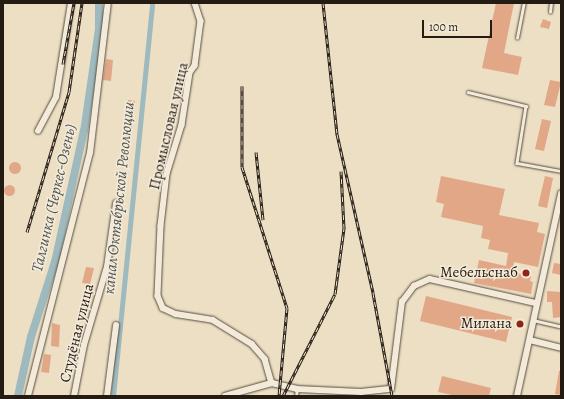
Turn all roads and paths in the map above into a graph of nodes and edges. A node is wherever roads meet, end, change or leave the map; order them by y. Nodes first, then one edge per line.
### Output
1 (71, 3) edge
2 (108, 3) edge
3 (196, 3) edge
4 (524, 3) edge
5 (551, 3) edge
6 (550, 12) dead end
7 (517, 38) dead end
8 (468, 92) dead end
9 (38, 131) dead end
10 (561, 171) edge
11 (561, 194) edge
12 (116, 204) dead end
13 (536, 303) junction
14 (533, 320) junction
15 (116, 326) dead end
16 (559, 326) dead end
17 (530, 340) junction
18 (561, 348) edge
19 (272, 382) junction
20 (297, 389) junction
21 (28, 396) edge
22 (74, 396) edge
23 (107, 396) edge
24 (225, 396) edge
25 (296, 396) edge
26 (517, 396) edge

1 - 9 street
2 - 21 street
3 - 19 street, Промысловая улица
4 - 7 lane
5 - 6 lane
8 - 10 lane
11 - 13 street
12 - 22 street, Студёная улица
13 - 14 street
13 - 20 street
14 - 16 lane
14 - 17 street
15 - 23 street
17 - 18 street
17 - 26 street
19 - 20 street
19 - 24 street
20 - 25 lane

